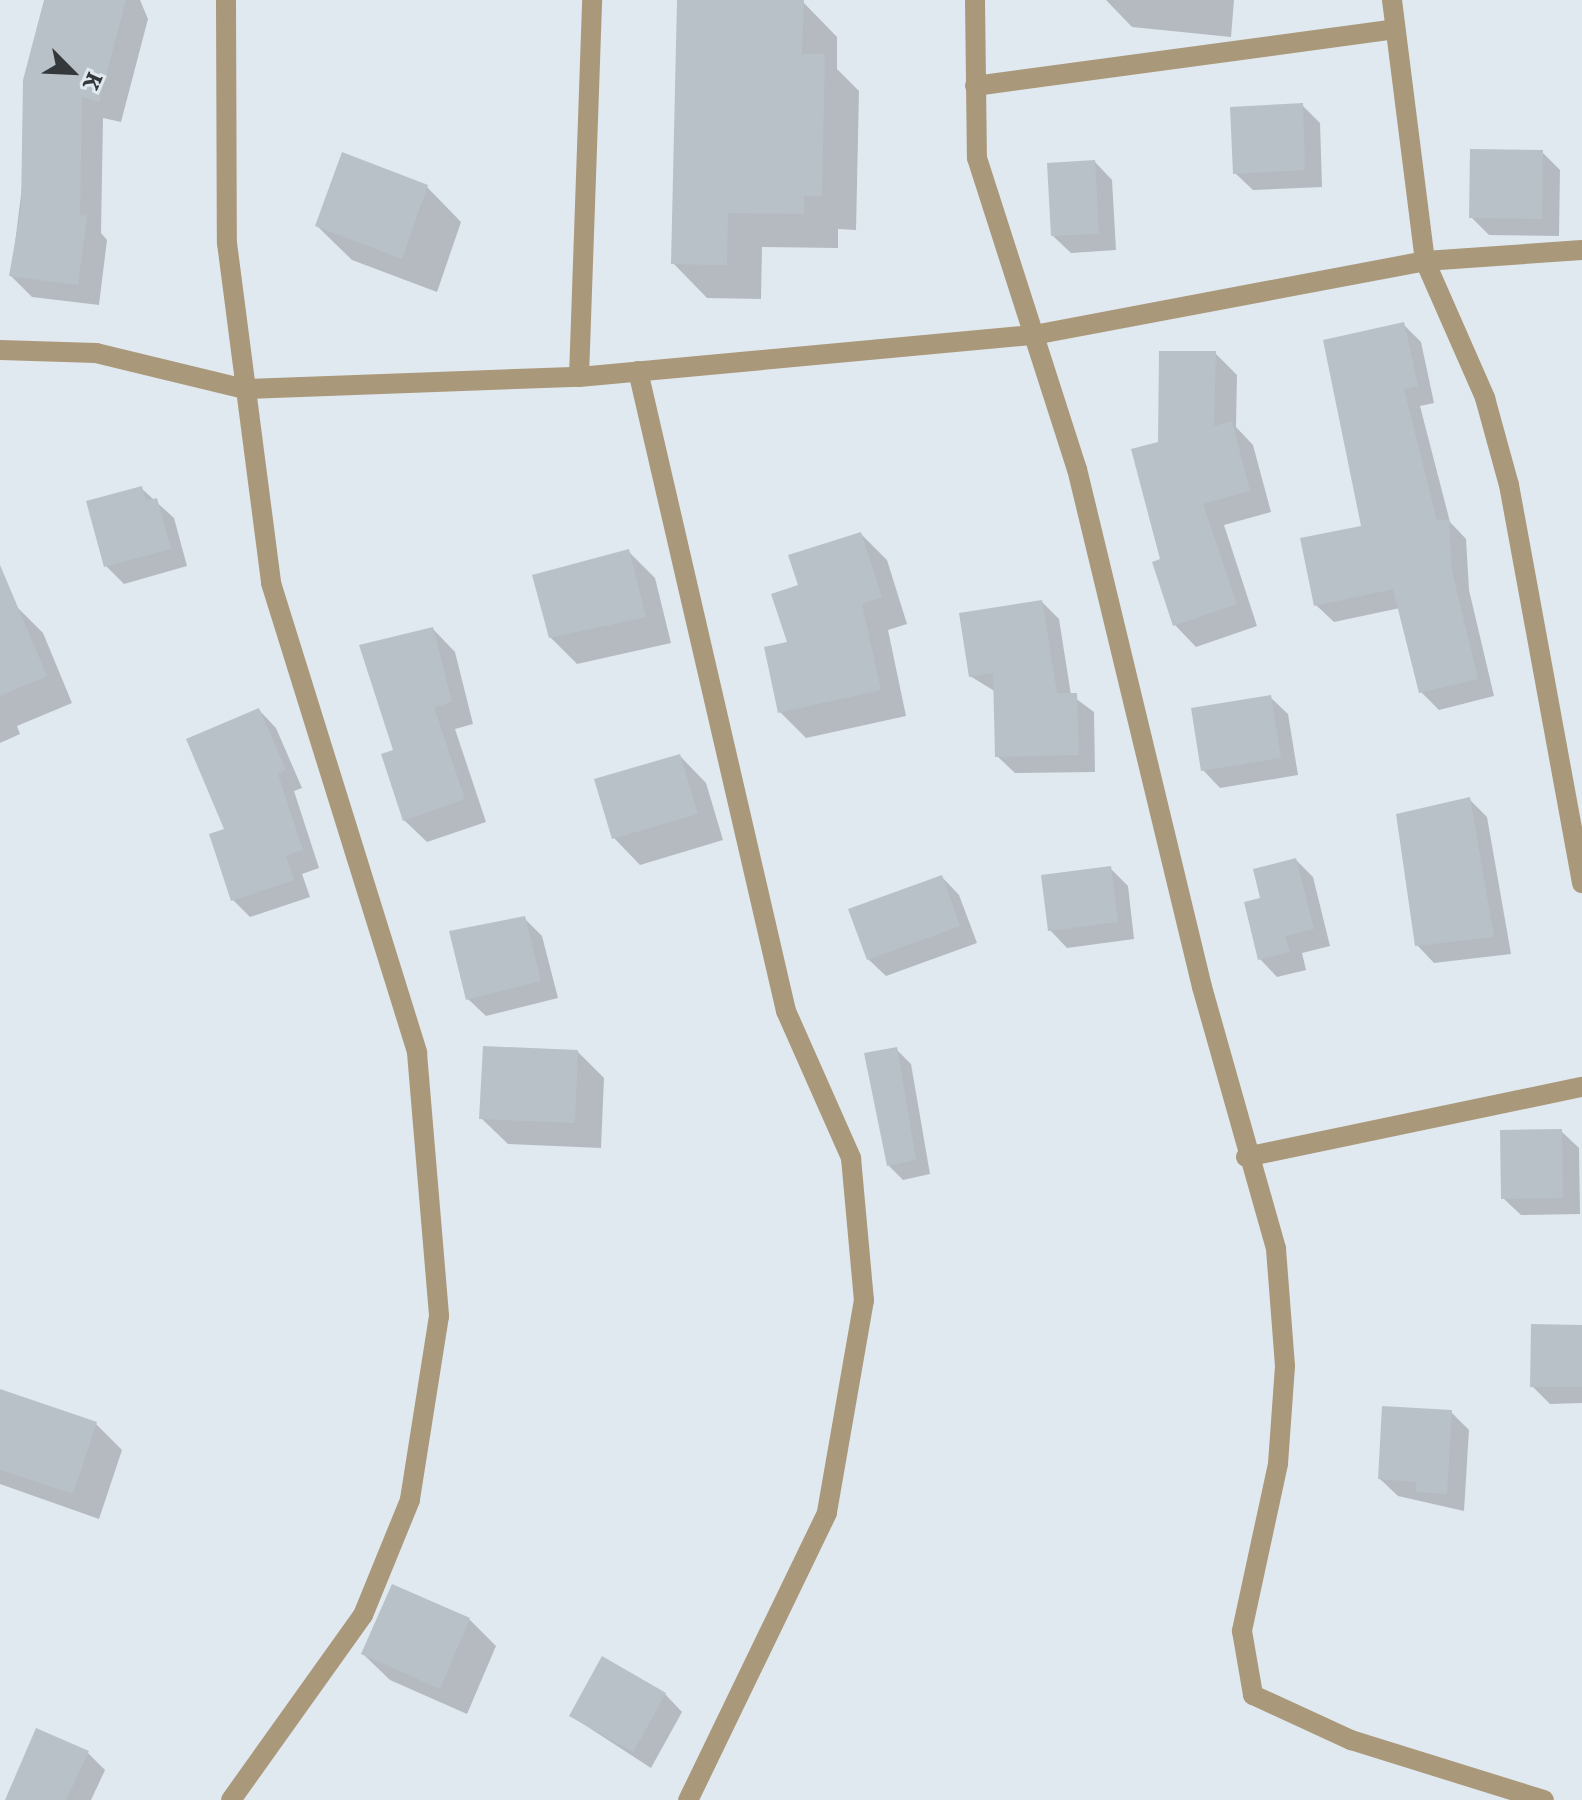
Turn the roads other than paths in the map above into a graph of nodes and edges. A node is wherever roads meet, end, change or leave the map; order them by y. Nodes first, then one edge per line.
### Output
1 (226, 0) edge
2 (592, 0) edge
3 (975, 0) edge
4 (1392, 0) edge
5 (1395, 29) junction
6 (975, 86) junction
7 (1582, 250) edge
8 (1425, 261) junction
9 (1034, 335) junction
10 (0, 350) edge
11 (638, 371) junction
12 (579, 377) junction
13 (245, 389) junction
14 (1582, 883) edge
15 (1582, 1087) edge
16 (1246, 1157) junction
17 (231, 1800) edge
18 (688, 1800) edge
19 (1544, 1800) edge

1 - 13 street
2 - 12 street
3 - 6 street
4 - 5 street
5 - 6 street
5 - 8 street
6 - 9 street
7 - 8 street
8 - 9 street
8 - 14 street
9 - 11 street
9 - 16 street
10 - 13 street
11 - 12 street
11 - 18 street
12 - 13 street
13 - 17 street
15 - 16 street
16 - 19 street

